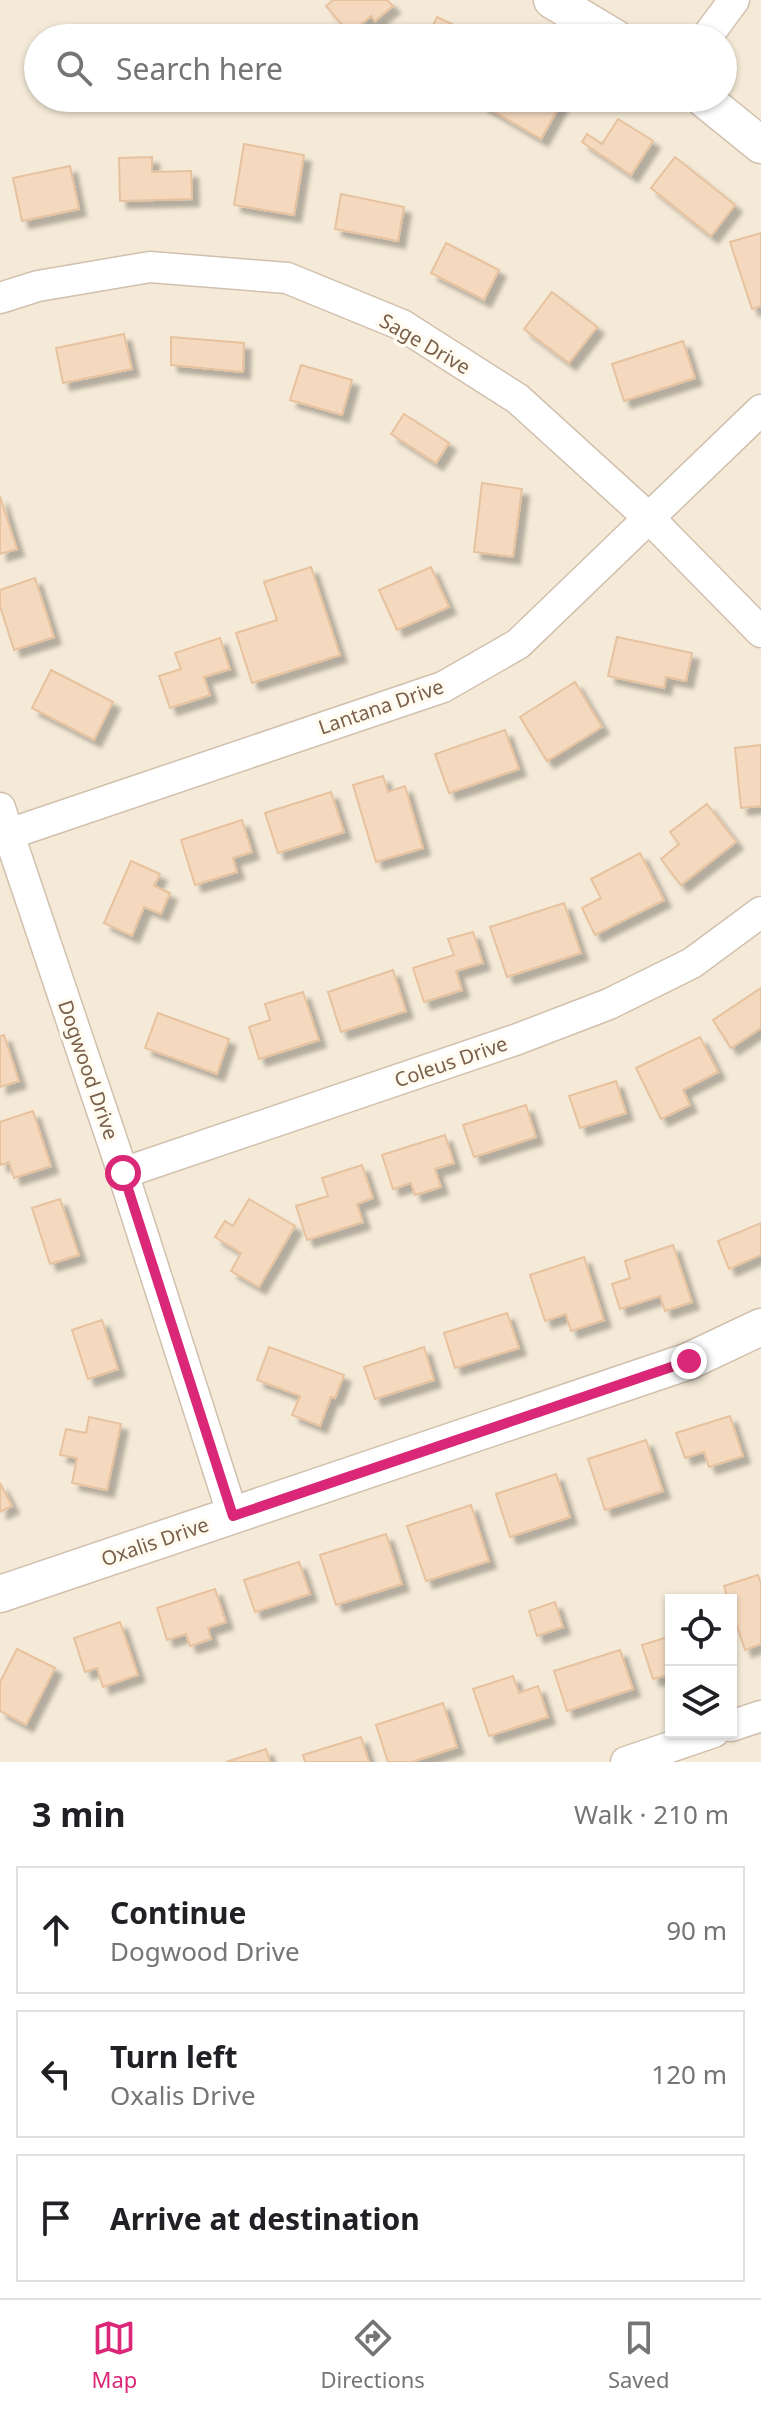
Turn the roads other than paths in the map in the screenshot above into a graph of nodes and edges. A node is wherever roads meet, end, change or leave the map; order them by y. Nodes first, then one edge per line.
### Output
1 (552, 0) edge
2 (734, 0) edge
3 (592, 24) edge
4 (716, 24) edge
5 (720, 112) edge
6 (761, 145) edge
7 (0, 298) edge
8 (761, 410) edge
9 (650, 519) junction
10 (761, 632) edge
11 (4, 821) edge
12 (761, 912) edge
13 (123, 1173) junction
14 (761, 1327) edge
15 (233, 1516) junction
16 (0, 1594) edge
17 (761, 1716) edge
18 (737, 1724) edge
19 (696, 1738) edge
20 (626, 1762) edge

1 - 3 street
2 - 4 street
5 - 6 street
7 - 9 street, Sage Drive
8 - 9 street, Lantana Drive
9 - 10 street, Sage Drive
9 - 11 street, Lantana Drive
11 - 13 street, Dogwood Drive
12 - 13 street, Coleus Drive
13 - 15 street, Dogwood Drive
14 - 15 street, Oxalis Drive
15 - 16 street, Oxalis Drive
17 - 18 street
19 - 20 street

